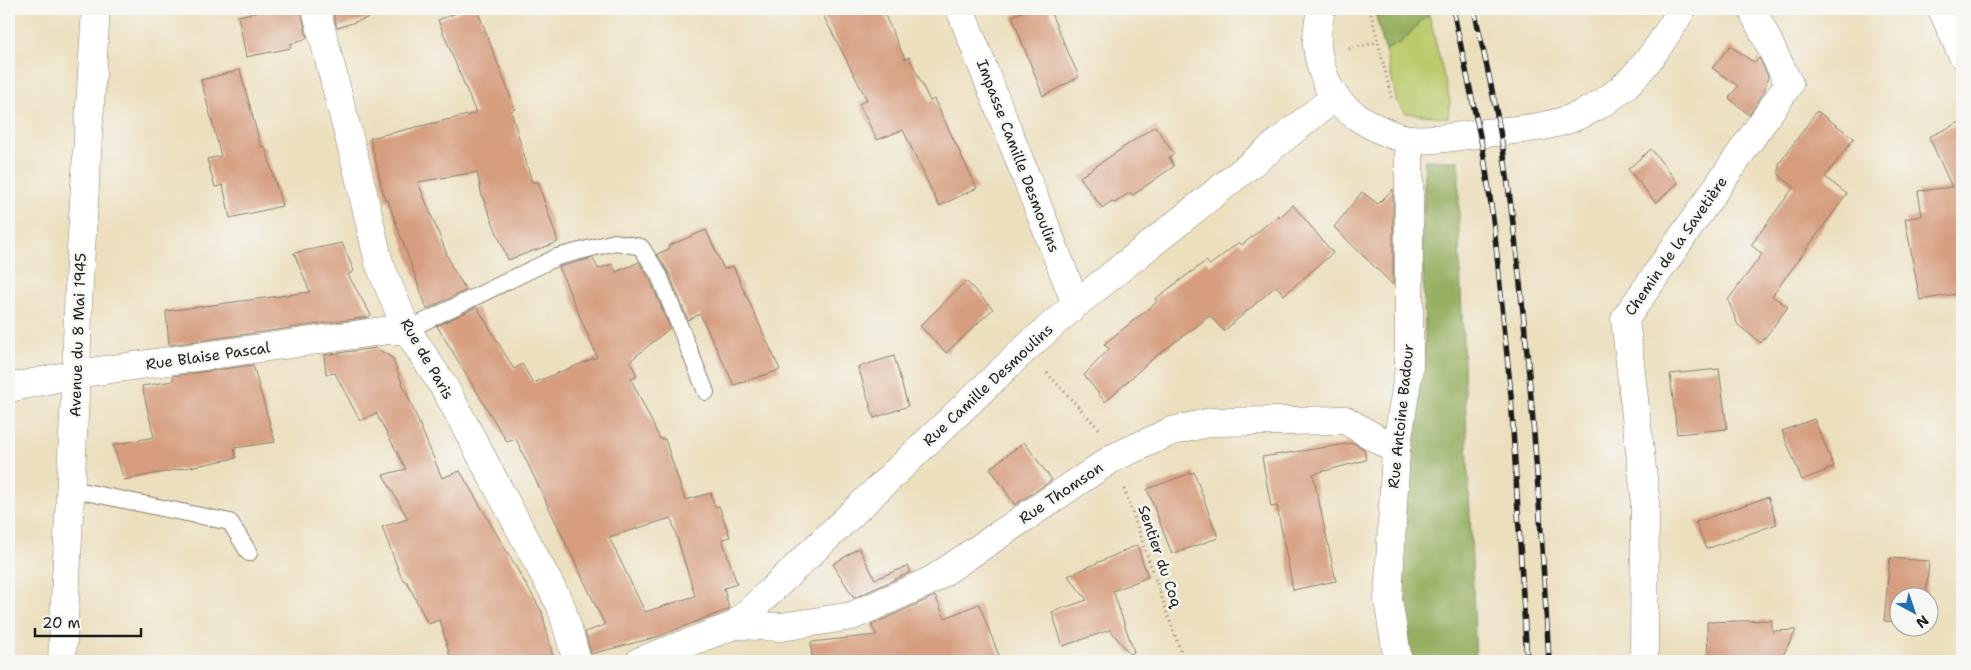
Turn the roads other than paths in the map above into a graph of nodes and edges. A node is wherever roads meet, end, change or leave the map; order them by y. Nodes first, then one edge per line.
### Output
1 (96, 9) edge
2 (316, 9) edge
3 (960, 9) edge
4 (1320, 9) edge
5 (1682, 9) edge
6 (1752, 9) edge
7 (1942, 9) edge
8 (1962, 54) edge
9 (1335, 97) junction
10 (1397, 135) junction
11 (1076, 304) junction
12 (407, 330) junction
13 (76, 374) junction
14 (9, 388) edge
15 (706, 392) dead end
16 (1396, 450) junction
17 (71, 489) junction
18 (249, 553) dead end
19 (735, 624) junction
20 (1644, 659) dead end
21 (62, 661) edge
22 (576, 661) edge
23 (640, 661) edge
24 (1398, 661) edge

1 - 13 street, Avenue du 8 Mai 1945
2 - 12 street, Rue de Paris
3 - 11 street, Impasse Camille Desmoulins
4 - 9 street
5 - 10 street
6 - 20 street, Chemin de la Savetière
7 - 8 street
9 - 10 street
9 - 11 street, Rue Camille Desmoulins
10 - 16 street, Rue Antoine Badour
11 - 19 street, Rue Camille Desmoulins
12 - 13 street, Rue Blaise Pascal
12 - 15 lane
12 - 22 street, Rue de Paris
13 - 14 street, Rue Blaise Pascal
13 - 17 street, Avenue du 8 Mai 1945
16 - 19 street, Rue Thomson
16 - 24 street, Rue Antoine Badour
17 - 18 lane
17 - 21 street, Avenue du 8 Mai 1945
19 - 23 street, Rue Camille Desmoulins

